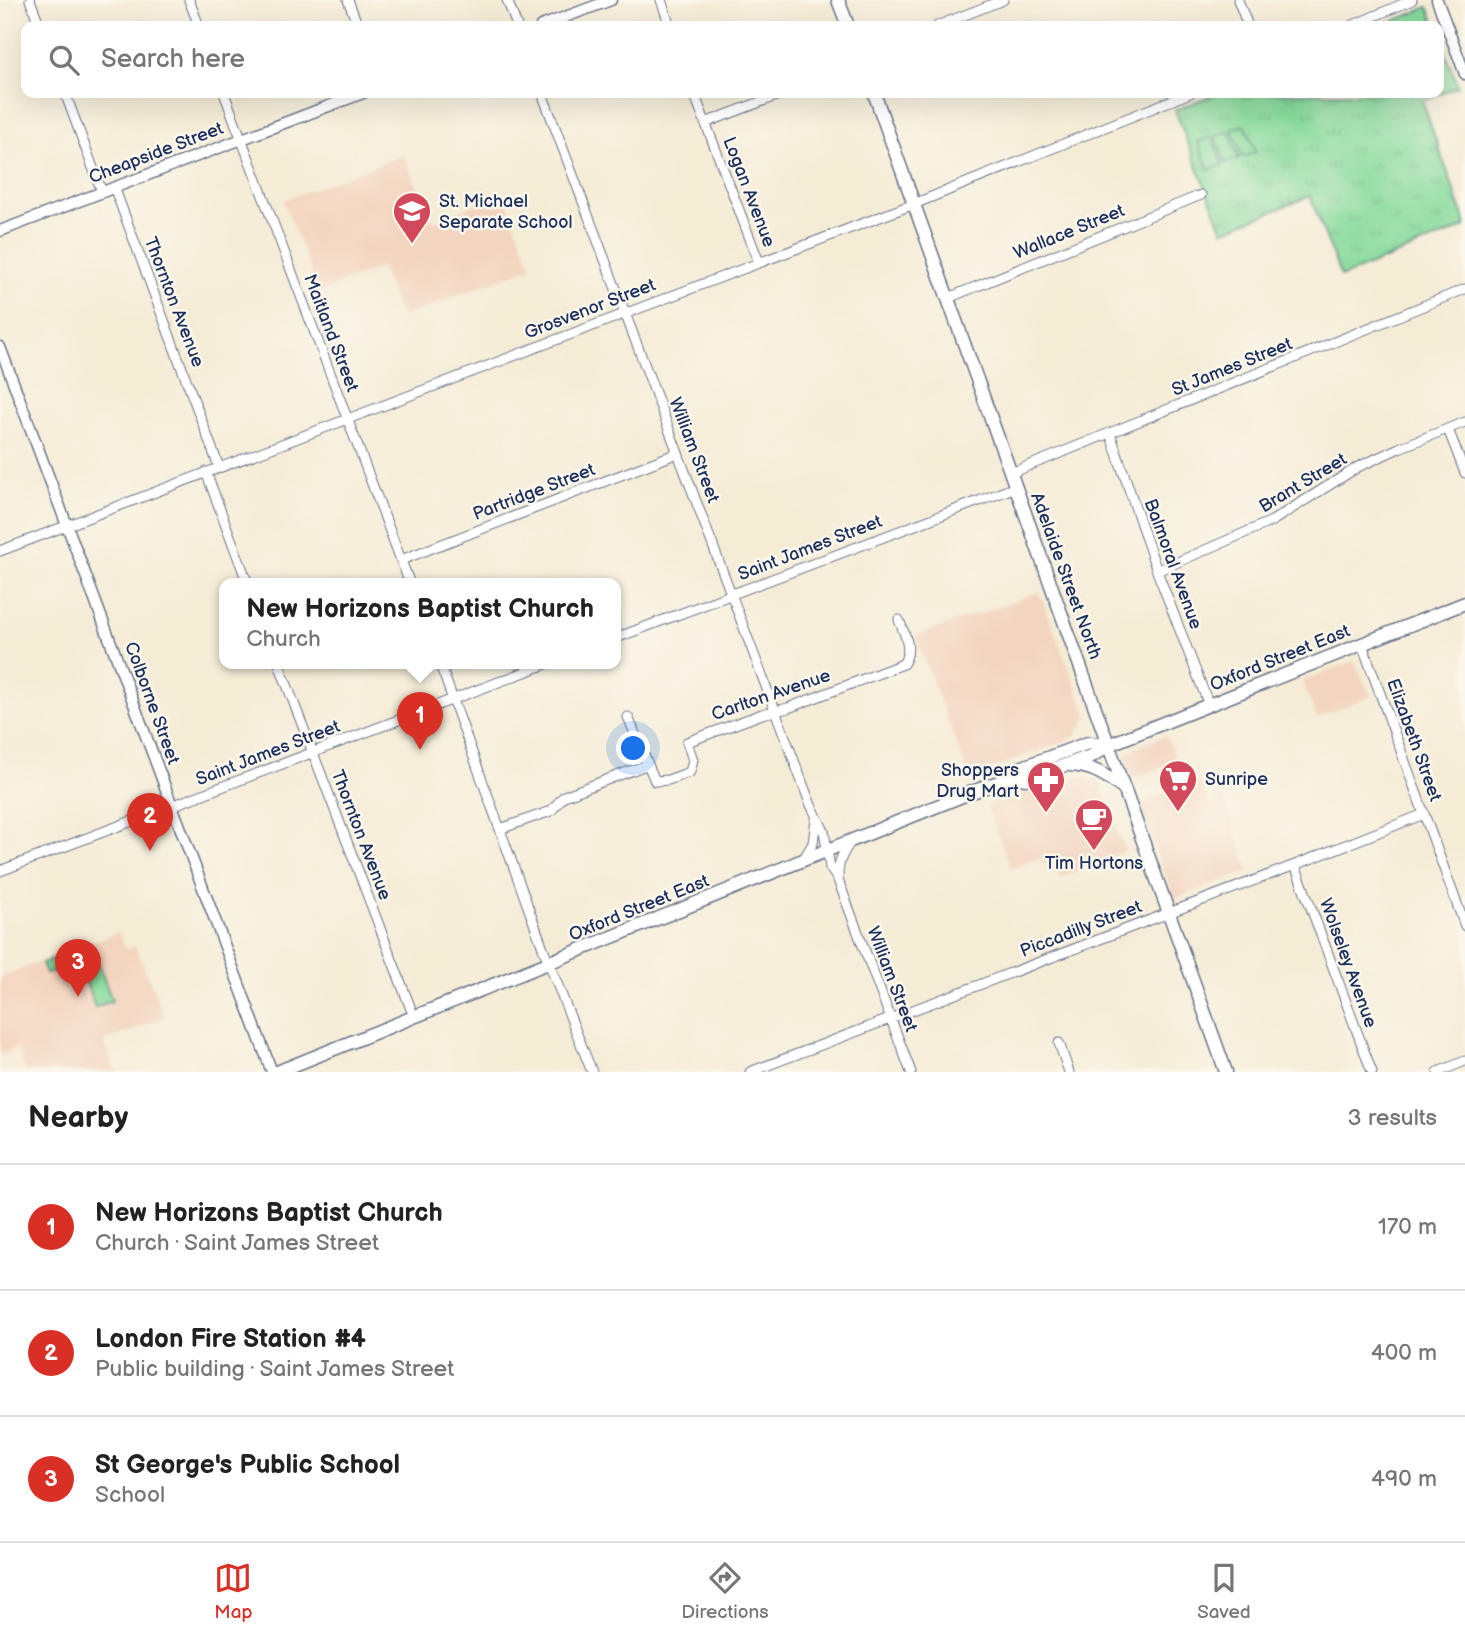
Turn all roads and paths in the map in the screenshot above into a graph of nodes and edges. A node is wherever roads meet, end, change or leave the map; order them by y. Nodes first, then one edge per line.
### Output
1 (30, 0) edge
2 (189, 0) edge
3 (348, 0) edge
4 (507, 0) edge
5 (611, 0) edge
6 (661, 0) edge
7 (838, 0) edge
8 (1003, 0) edge
9 (1238, 0) edge
10 (1412, 0) edge
11 (1437, 0) edge
12 (38, 21) edge
13 (197, 21) edge
14 (356, 21) edge
15 (515, 21) edge
16 (554, 21) edge
17 (668, 21) edge
18 (846, 21) edge
19 (950, 21) edge
20 (1246, 21) edge
21 (1363, 21) edge
22 (1465, 74) edge
23 (67, 98) edge
24 (227, 98) edge
25 (350, 98) edge
26 (544, 98) edge
27 (696, 98) edge
28 (770, 98) edge
29 (876, 98) edge
30 (1178, 98) edge
31 (705, 122) junction
32 (242, 139) junction
33 (114, 187) junction
34 (102, 192) junction
35 (1201, 195) dead end
36 (914, 204) junction
37 (0, 231) edge
38 (760, 262) junction
39 (1465, 289) edge
40 (948, 298) junction
41 (625, 313) junction
42 (0, 347) edge
43 (347, 418) junction
44 (1465, 422) edge
45 (1448, 429) junction
46 (1110, 433) junction
47 (678, 453) junction
48 (219, 467) junction
49 (206, 472) junction
50 (1465, 472) edge
51 (1011, 474) junction
52 (1016, 487) junction
53 (68, 525) junction
54 (0, 551) edge
55 (401, 559) junction
56 (1157, 571) junction
57 (246, 578) edge
58 (408, 578) edge
59 (732, 594) junction
60 (1465, 603) edge
61 (899, 620) dead end
62 (621, 636) edge
63 (1362, 644) junction
64 (281, 669) edge
65 (442, 669) edge
66 (533, 669) edge
67 (454, 699) junction
68 (1209, 705) junction
69 (775, 711) junction
70 (628, 717) dead end
71 (1108, 745) junction
72 (312, 753) junction
73 (646, 765) junction
74 (1065, 765) junction
75 (1014, 776) junction
76 (1125, 790) junction
77 (172, 807) junction
78 (1424, 814) junction
79 (816, 819) junction
80 (500, 829) junction
81 (850, 841) junction
82 (828, 850) junction
83 (803, 860) junction
84 (1295, 865) junction
85 (0, 871) edge
86 (838, 880) junction
87 (1169, 912) junction
88 (1465, 926) edge
89 (550, 962) junction
90 (414, 1017) junction
91 (891, 1019) junction
92 (1059, 1043) dead end
93 (1465, 1061) edge
94 (275, 1072) edge
95 (592, 1072) edge
96 (751, 1072) edge
97 (911, 1072) edge
98 (1069, 1072) edge
99 (1226, 1072) edge
100 (1372, 1072) edge
101 (1438, 1072) edge

1 - 12 street
2 - 13 street
3 - 14 street
4 - 15 street
5 - 16 street
6 - 17 street
7 - 18 main road
8 - 19 street
9 - 20 street
10 - 21 street
11 - 22 street
23 - 34 street
24 - 32 street, Maitland Street
25 - 32 street, Cheapside Street
26 - 41 street, William Street
27 - 31 street, Logan Avenue
28 - 31 street
29 - 36 main road, Adelaide Street North
30 - 36 street, Grosvenor Street
31 - 38 street, Logan Avenue
32 - 33 street, Cheapside Street
32 - 43 street, Maitland Street
33 - 34 street, Cheapside Street
33 - 48 street, Thornton Avenue
34 - 37 street, Cheapside Street
35 - 40 street, Wallace Street
36 - 38 street, Grosvenor Street
36 - 40 main road, Adelaide Street North
38 - 41 street, Grosvenor Street
39 - 46 street, St James Street
40 - 51 main road, Adelaide Street North
41 - 43 street, Grosvenor Street
41 - 47 street, William Street
42 - 53 street, Colborne Street
43 - 48 street, Grosvenor Street
43 - 55 street, Maitland Street
44 - 45 street, Brant Street
45 - 50 street
45 - 56 street, Brant Street
46 - 51 street, St James Street
46 - 56 street, Balmoral Avenue
47 - 55 street, Partridge Street
47 - 59 street, William Street
48 - 49 street, Grosvenor Street
49 - 53 street, Grosvenor Street
49 - 57 street
51 - 52 main road, Adelaide Street North
52 - 59 street, Saint James Street
52 - 71 main road, Adelaide Street North
53 - 54 street, Grosvenor Street
53 - 77 street, Colborne Street
55 - 58 street, Maitland Street
56 - 68 street, Balmoral Avenue
59 - 62 street, Saint James Street
59 - 69 street, William Street
60 - 63 main road, Oxford Street East
61 - 69 street, Carlton Avenue
63 - 68 main road, Oxford Street East
63 - 78 street, Elizabeth Street
64 - 72 street, Thornton Avenue
65 - 67 street
66 - 67 street, Saint James Street
67 - 72 street, Saint James Street
67 - 80 street
68 - 71 main road, Oxford Street East
69 - 73 street, Carlton Avenue
69 - 79 street, William Street
70 - 73 street
71 - 74 main road, Oxford Street East
71 - 75 main road, Oxford Street East
71 - 76 main road, Adelaide Street North
72 - 77 street, Saint James Street
72 - 90 street, Thornton Avenue
73 - 80 street
74 - 75 main road, Oxford Street East
74 - 76 main road
75 - 81 main road, Oxford Street East
76 - 87 main road, Adelaide Street North
77 - 85 street, Saint James Street
77 - 94 street, Colborne Street
78 - 84 street, Piccadilly Street
78 - 88 street, Elizabeth Street
79 - 82 street, William Street
79 - 83 street
80 - 89 street
81 - 82 main road, Oxford Street East
81 - 86 street
82 - 83 main road, Oxford Street East
82 - 86 street, William Street
83 - 89 main road, Oxford Street East
84 - 87 street, Piccadilly Street
84 - 100 street, Wolseley Avenue
86 - 91 street, William Street
87 - 91 street, Piccadilly Street
87 - 99 main road, Adelaide Street North
89 - 90 main road, Oxford Street East
89 - 95 street
90 - 94 main road, Oxford Street East
91 - 96 street, Piccadilly Street
91 - 97 street, William Street
92 - 98 street
93 - 101 street

